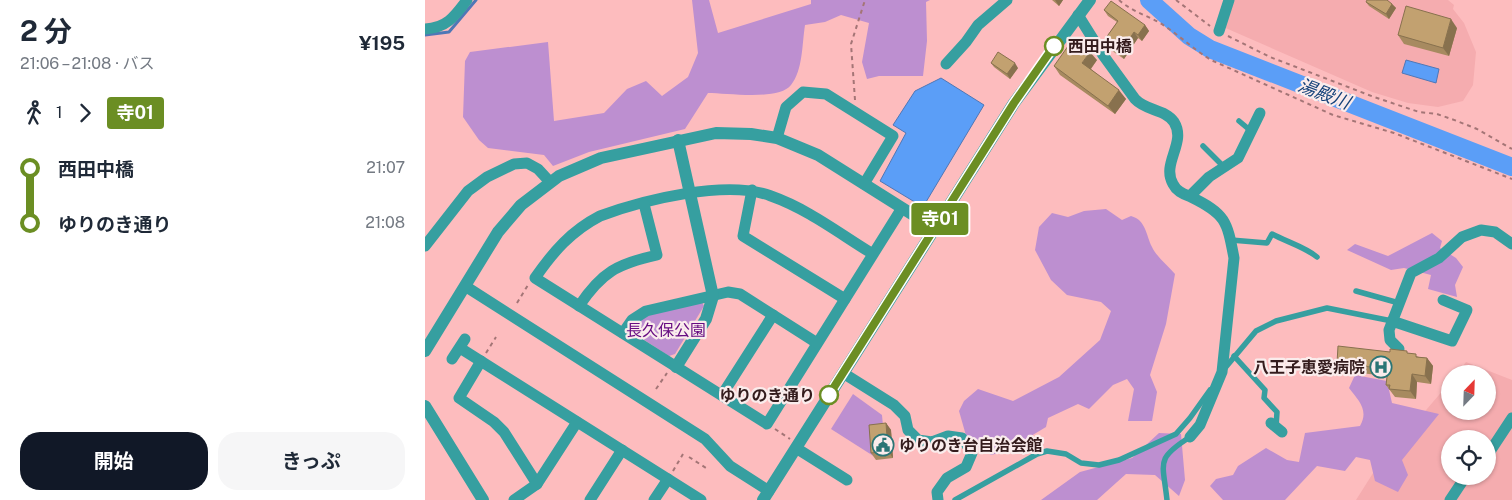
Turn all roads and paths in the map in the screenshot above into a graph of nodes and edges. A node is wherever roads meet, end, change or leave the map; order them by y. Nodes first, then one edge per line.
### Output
1 (467, 0) edge
2 (865, 0) edge
3 (1007, 0) edge
4 (1090, 0) edge
5 (1119, 0) edge
6 (1229, 0) edge
7 (1178, 1) edge
8 (1078, 15) junction
9 (425, 29) edge
10 (1219, 31) junction
11 (946, 64) dead end
12 (855, 112) junction
13 (1260, 113) dead end
14 (1239, 121) dead end
15 (1251, 132) junction
16 (777, 138) junction
17 (678, 140) junction
18 (1203, 146) dead end
19 (1512, 150) edge
20 (1224, 167) junction
21 (1512, 179) edge
22 (550, 182) junction
23 (865, 184) junction
24 (752, 190) junction
25 (690, 194) junction
26 (1190, 196) junction
27 (644, 204) junction
28 (902, 208) junction
29 (934, 228) junction
30 (1231, 240) junction
31 (1511, 240) edge
32 (425, 246) edge
33 (873, 254) junction
34 (1317, 257) dead end
35 (465, 286) junction
36 (1356, 291) dead end
37 (522, 296) dead end
38 (713, 296) junction
39 (845, 299) junction
40 (1443, 300) dead end
41 (517, 302) dead end
42 (1399, 303) junction
43 (579, 306) junction
44 (773, 315) junction
45 (1392, 321) junction
46 (623, 333) junction
47 (496, 337) dead end
48 (817, 343) junction
49 (1399, 349) edge
50 (425, 352) edge
51 (1234, 356) junction
52 (452, 359) dead end
53 (481, 361) junction
54 (674, 365) junction
55 (1222, 372) junction
56 (843, 373) junction
57 (656, 390) dead end
58 (722, 396) junction
59 (425, 406) edge
60 (1512, 418) edge
61 (577, 422) junction
62 (767, 424) junction
63 (1277, 427) dead end
64 (1190, 437) joint
65 (1496, 442) edge
66 (797, 446) junction
67 (622, 450) junction
68 (683, 454) dead end
69 (689, 457) dead end
70 (706, 468) dead end
71 (668, 479) junction
72 (839, 479) dead end
73 (537, 484) junction
74 (1460, 485) edge
75 (766, 496) edge
76 (483, 500) edge
77 (514, 500) edge
78 (590, 500) edge
79 (655, 500) edge
80 (701, 500) edge
81 (938, 500) edge
82 (955, 500) edge
83 (1167, 500) edge
84 (1450, 500) edge

1 - 9 street
2 - 12 path
3 - 11 street
4 - 8 street
5 - 21 path
6 - 10 street
7 - 10 path
8 - 26 street
8 - 29 street
10 - 19 path
12 - 16 street
12 - 23 street
13 - 15 street
14 - 15 lane
15 - 20 street
16 - 17 street
16 - 23 street
17 - 22 street
17 - 25 street
18 - 20 lane
20 - 26 street
22 - 32 street
22 - 35 street
23 - 28 street
24 - 25 street
24 - 33 street
24 - 39 street
25 - 27 street
25 - 38 street
26 - 30 street
27 - 43 street
27 - 43 street
28 - 29 street
28 - 33 street
29 - 56 street
30 - 34 lane
30 - 55 street
31 - 42 street
33 - 39 street
35 - 50 street
35 - 75 street
36 - 42 lane
37 - 41 path
38 - 44 street
38 - 46 street
38 - 54 street
39 - 48 street
40 - 45 street
42 - 45 street
43 - 46 street
44 - 48 street
44 - 58 street
45 - 49 street
45 - 51 lane
46 - 54 street
47 - 53 path
48 - 62 street
51 - 55 lane
51 - 63 lane
52 - 53 street
53 - 61 street
53 - 73 street
54 - 57 path
54 - 58 street
55 - 64 street
55 - 82 lane
56 - 66 street
56 - 81 street
58 - 62 street
59 - 76 street
60 - 65 street
61 - 67 street
61 - 73 street
62 - 66 path
64 - 83 lane
66 - 72 street
66 - 75 street
67 - 71 street
67 - 78 street
68 - 71 path
69 - 70 path
71 - 79 street
71 - 80 street
73 - 77 street
74 - 84 street

